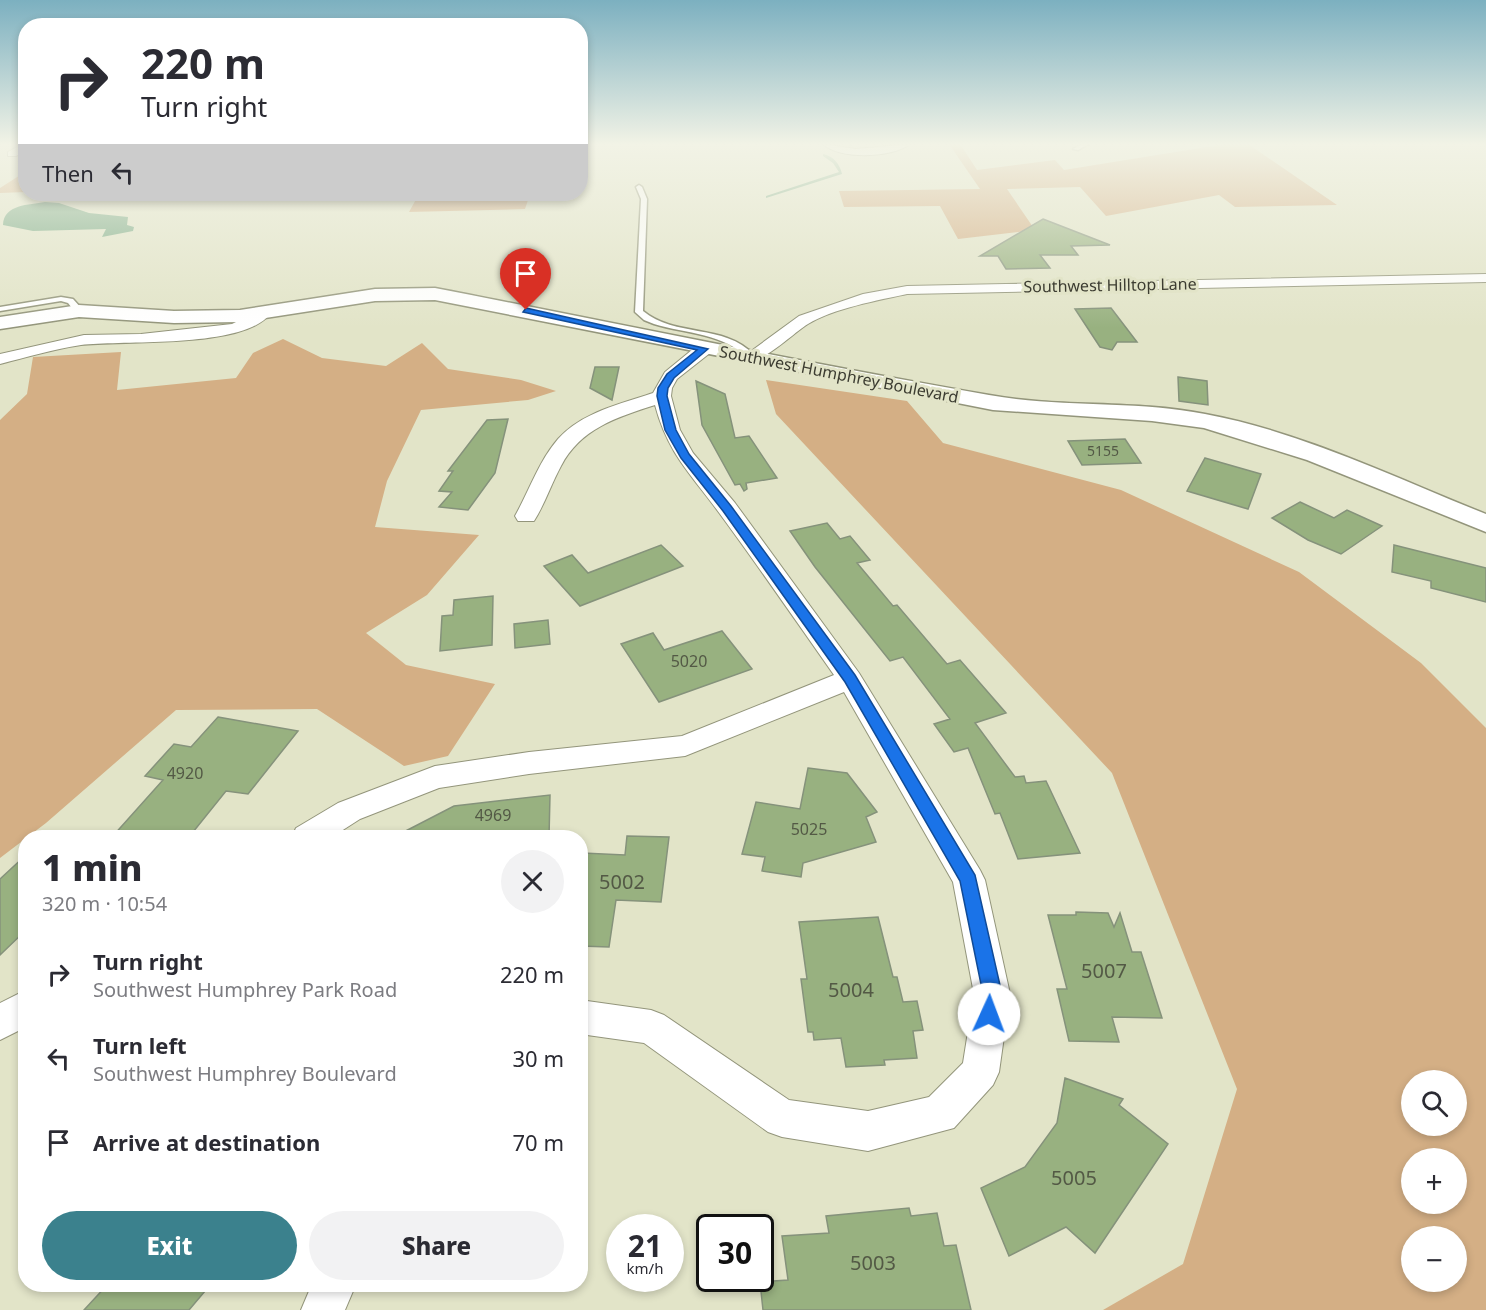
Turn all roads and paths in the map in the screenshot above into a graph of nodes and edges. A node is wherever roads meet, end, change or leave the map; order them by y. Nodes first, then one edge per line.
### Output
1 (644, 205) edge
2 (1486, 278) edge
3 (0, 309) edge
4 (79, 311) junction
5 (262, 314) junction
6 (0, 323) edge
7 (704, 349) junction
8 (751, 357) junction
9 (0, 359) edge
10 (662, 396) junction
11 (526, 516) dead end
12 (1486, 524) edge
13 (850, 679) junction
14 (318, 830) edge
15 (18, 1012) edge
16 (588, 1018) edge
17 (0, 1023) edge
18 (331, 1292) edge
19 (323, 1310) edge

1 - 8 lane
2 - 8 street, Southwest Hilltop Lane
3 - 4 lane
4 - 5 main road, Southwest Humphrey Boulevard
4 - 6 main road, Southwest Humphrey Boulevard
5 - 7 main road, Southwest Humphrey Boulevard
5 - 9 street
7 - 8 main road, Southwest Humphrey Boulevard
7 - 10 street
8 - 12 main road, Southwest Humphrey Boulevard
10 - 11 street
10 - 13 street
13 - 14 street
13 - 16 street
15 - 17 street
18 - 19 street

